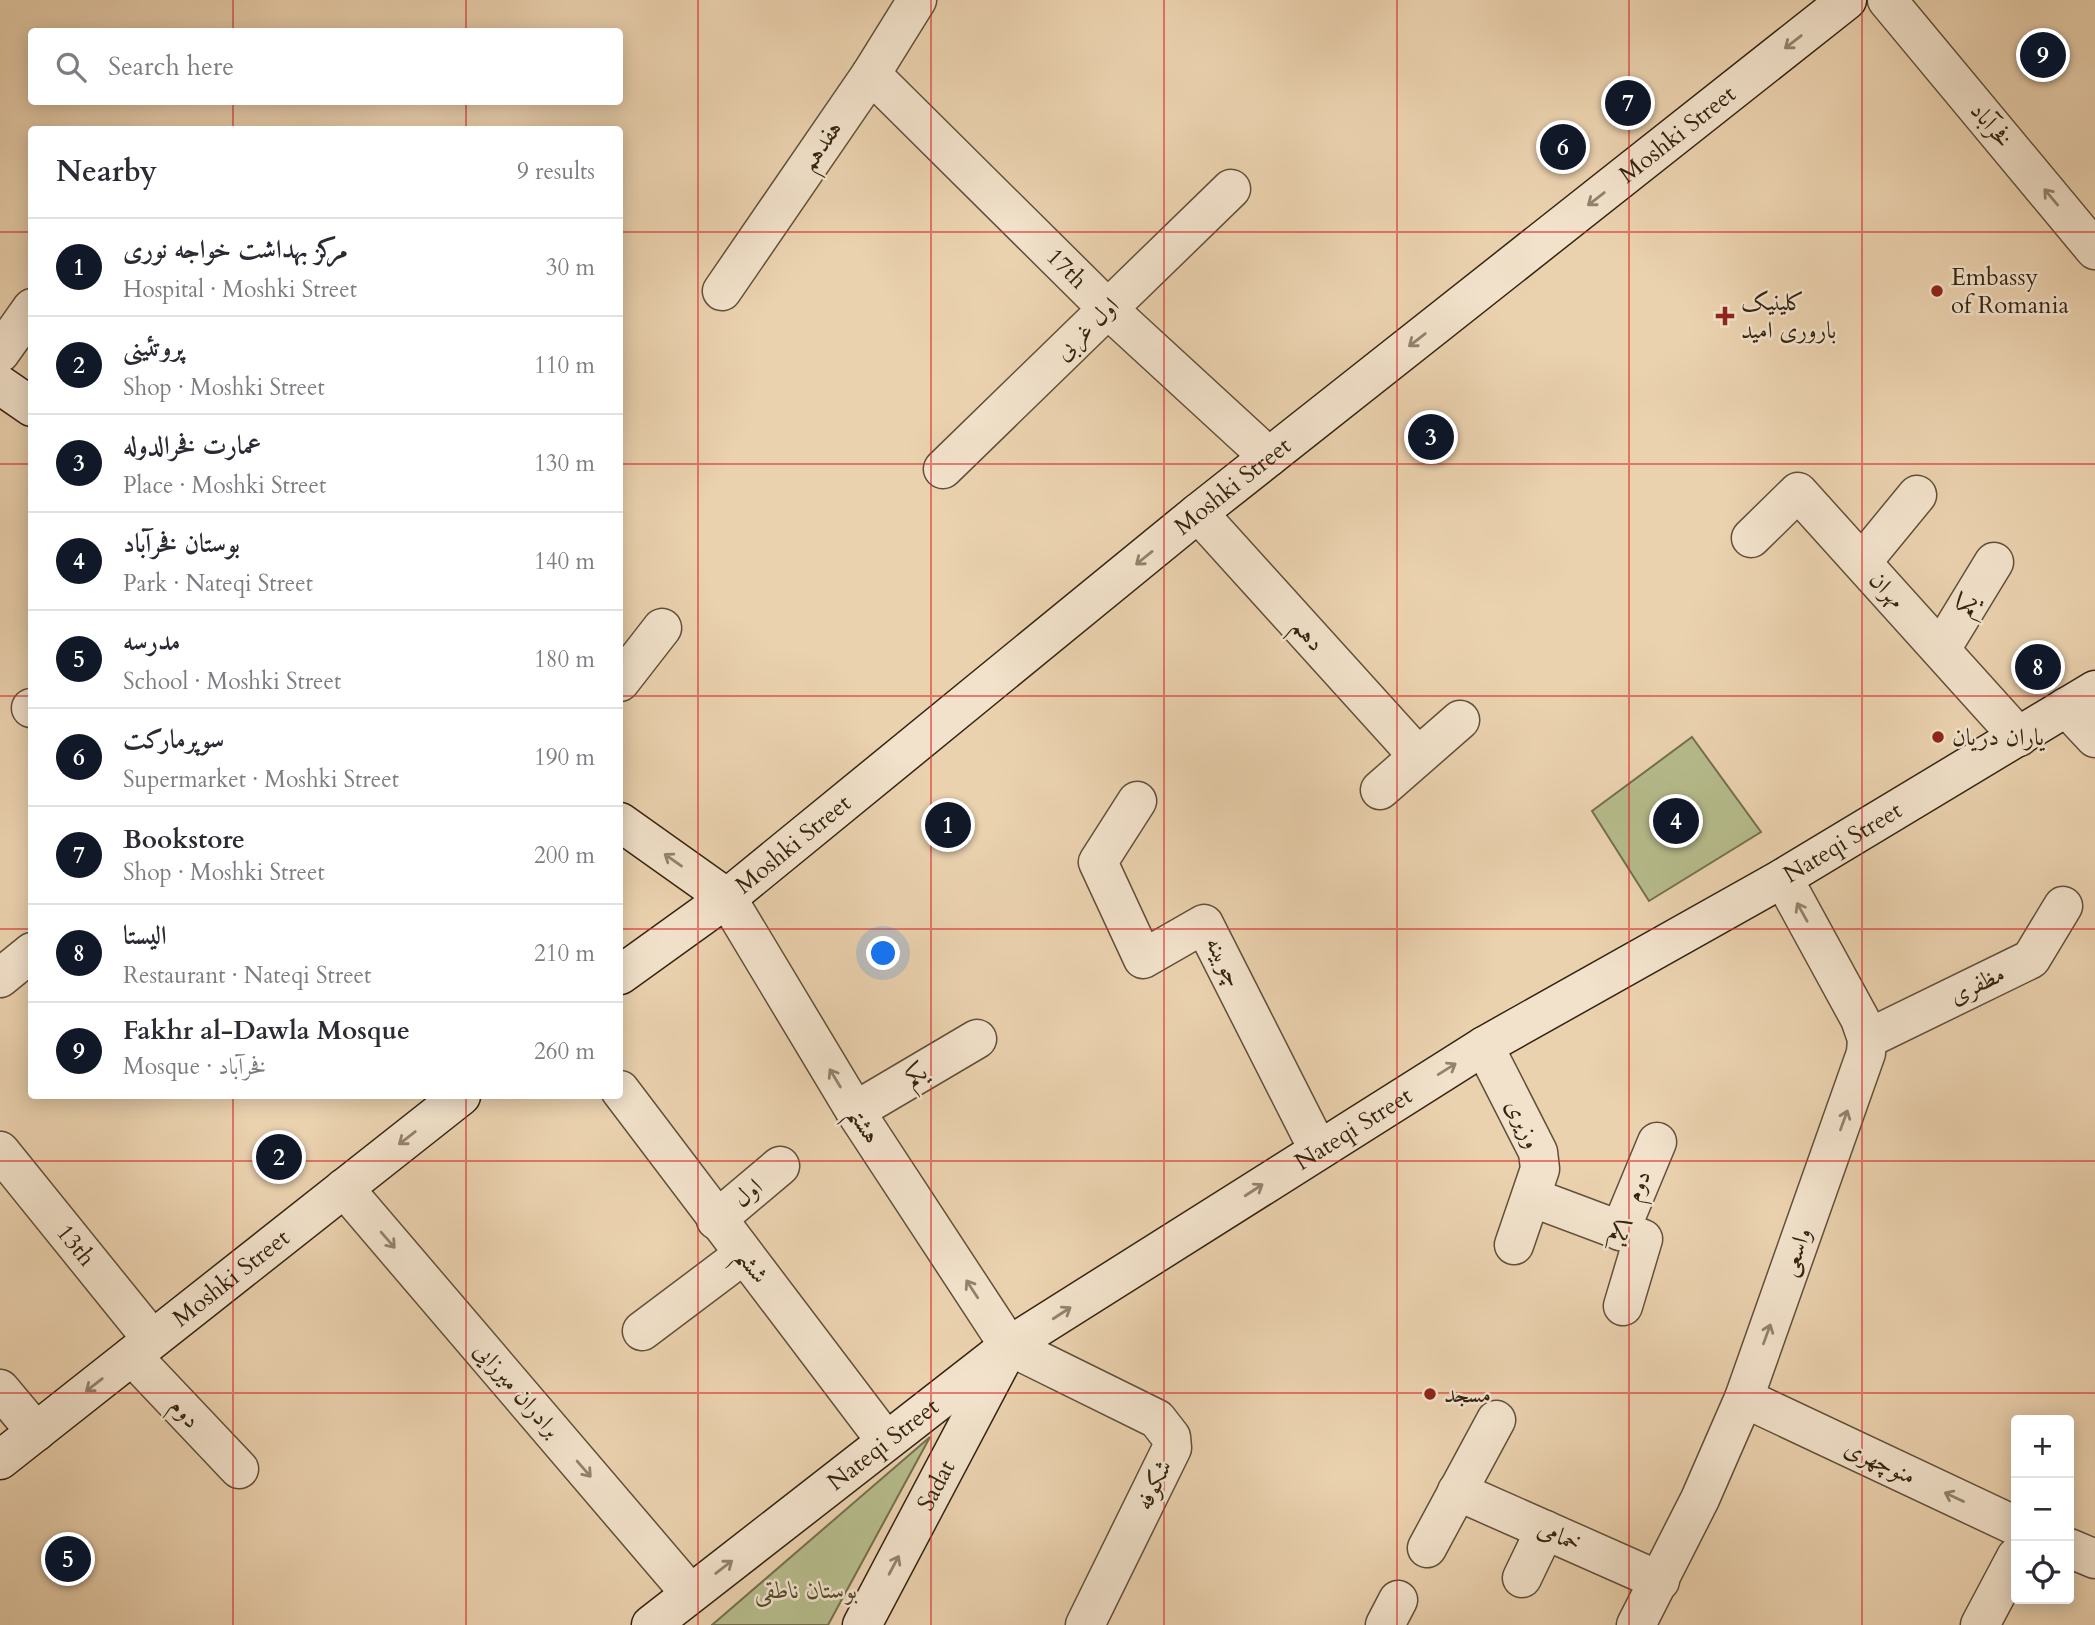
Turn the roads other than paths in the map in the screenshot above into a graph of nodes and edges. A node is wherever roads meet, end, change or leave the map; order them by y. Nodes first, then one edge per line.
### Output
1 (917, 0) edge
2 (1847, 0) edge
3 (1887, 0) edge
4 (871, 74) junction
5 (1231, 189) dead end
6 (2090, 234) edge
7 (722, 291) dead end
8 (1108, 309) junction
9 (28, 314) edge
10 (0, 354) edge
11 (0, 385) edge
12 (28, 404) edge
13 (1269, 457) junction
14 (943, 469) dead end
15 (1917, 495) dead end
16 (1198, 513) junction
17 (1751, 538) dead end
18 (1862, 562) junction
19 (1994, 562) dead end
20 (662, 628) dead end
21 (1941, 649) junction
22 (623, 678) edge
23 (2080, 699) edge
24 (1460, 720) dead end
25 (2019, 737) junction
26 (2095, 738) edge
27 (1418, 757) junction
28 (1380, 790) dead end
29 (1137, 802) dead end
30 (623, 824) edge
31 (1783, 878) junction
32 (727, 898) junction
33 (2063, 906) dead end
34 (28, 955) edge
35 (623, 973) edge
36 (0, 978) edge
37 (977, 1039) dead end
38 (1867, 1040) junction
39 (1485, 1046) junction
40 (623, 1094) edge
41 (457, 1099) edge
42 (855, 1111) junction
43 (1657, 1142) dead end
44 (1318, 1149) junction
45 (0, 1150) edge
46 (780, 1166) dead end
47 (344, 1188) junction
48 (1531, 1197) junction
49 (716, 1220) junction
50 (1620, 1231) junction
51 (1514, 1245) dead end
52 (743, 1255) junction
53 (1623, 1306) dead end
54 (642, 1331) dead end
55 (1009, 1346) junction
56 (142, 1348) junction
57 (0, 1389) edge
58 (1744, 1398) junction
59 (1496, 1420) dead end
60 (36, 1432) junction
61 (886, 1441) junction
62 (0, 1460) edge
63 (239, 1469) dead end
64 (1457, 1491) junction
65 (2011, 1524) edge
66 (1545, 1530) junction
67 (1427, 1548) dead end
68 (2074, 1550) edge
69 (2095, 1559) edge
70 (2011, 1566) edge
71 (1522, 1578) dead end
72 (1660, 1581) junction
73 (690, 1593) junction
74 (651, 1625) edge
75 (862, 1625) edge
76 (1085, 1625) edge
77 (1636, 1625) edge
78 (1980, 1625) edge

1 - 4 street, هفدهم
2 -> 13 street, Moshki Street
6 -> 3 street, فخرآباد
4 - 7 street, هفدهم
4 - 8 street, 17th
5 - 8 street, اول غربی
8 - 13 street, 17th
8 - 14 street, اول غربی
9 - 10 street
11 - 12 street
13 - 16 street, Moshki Street
15 - 18 street
16 - 27 street, دهم
16 -> 32 street, Moshki Street
17 - 18 street, مهران
18 - 21 street, مهران
19 - 21 street, یکم
20 - 22 street
21 - 25 street, مهران
23 - 25 street, Nateqi Street
23 - 26 street
24 - 27 street
25 - 31 street, Nateqi Street
27 - 28 street
29 - 44 street, چوبینه
32 -> 30 street
38 -> 31 street
31 - 39 street, Nateqi Street
32 - 35 street, Moshki Street
42 -> 32 street, هشتم
33 - 38 street, مظفری
34 - 36 street
37 - 42 street, یکم
58 -> 38 street, واسعی
44 -> 39 street, Nateqi Street
39 - 48 street, وزیری
40 - 49 street, ششم
41 -> 47 street, Moshki Street
55 -> 42 street, هشتم
43 - 50 street, دوم
55 -> 44 street, Nateqi Street
45 - 56 street, 13th
46 - 49 street, اول
47 - 56 street, Moshki Street
47 -> 73 street, برادران میرزایی
48 - 50 street, یکم
48 - 51 street, وزیری
49 - 52 street, ششم
50 - 53 street, یکم
52 - 54 street
52 - 61 street, ششم
55 - 61 street, Nateqi Street
75 -> 55 street, Sadat
55 - 76 street, شکوفه
56 -> 60 street, Moshki Street
56 - 63 street, دوم
57 - 60 street
65 -> 58 street, منوچهری
58 - 72 street, واسعی
59 - 64 street
60 - 62 street, Moshki Street
73 -> 61 street, Nateqi Street
64 - 66 street, خمامی
64 - 67 street
66 - 71 street
66 - 72 street, خمامی
68 - 69 street
70 - 78 street
72 - 77 street, واسعی
73 - 74 street, Nateqi Street

